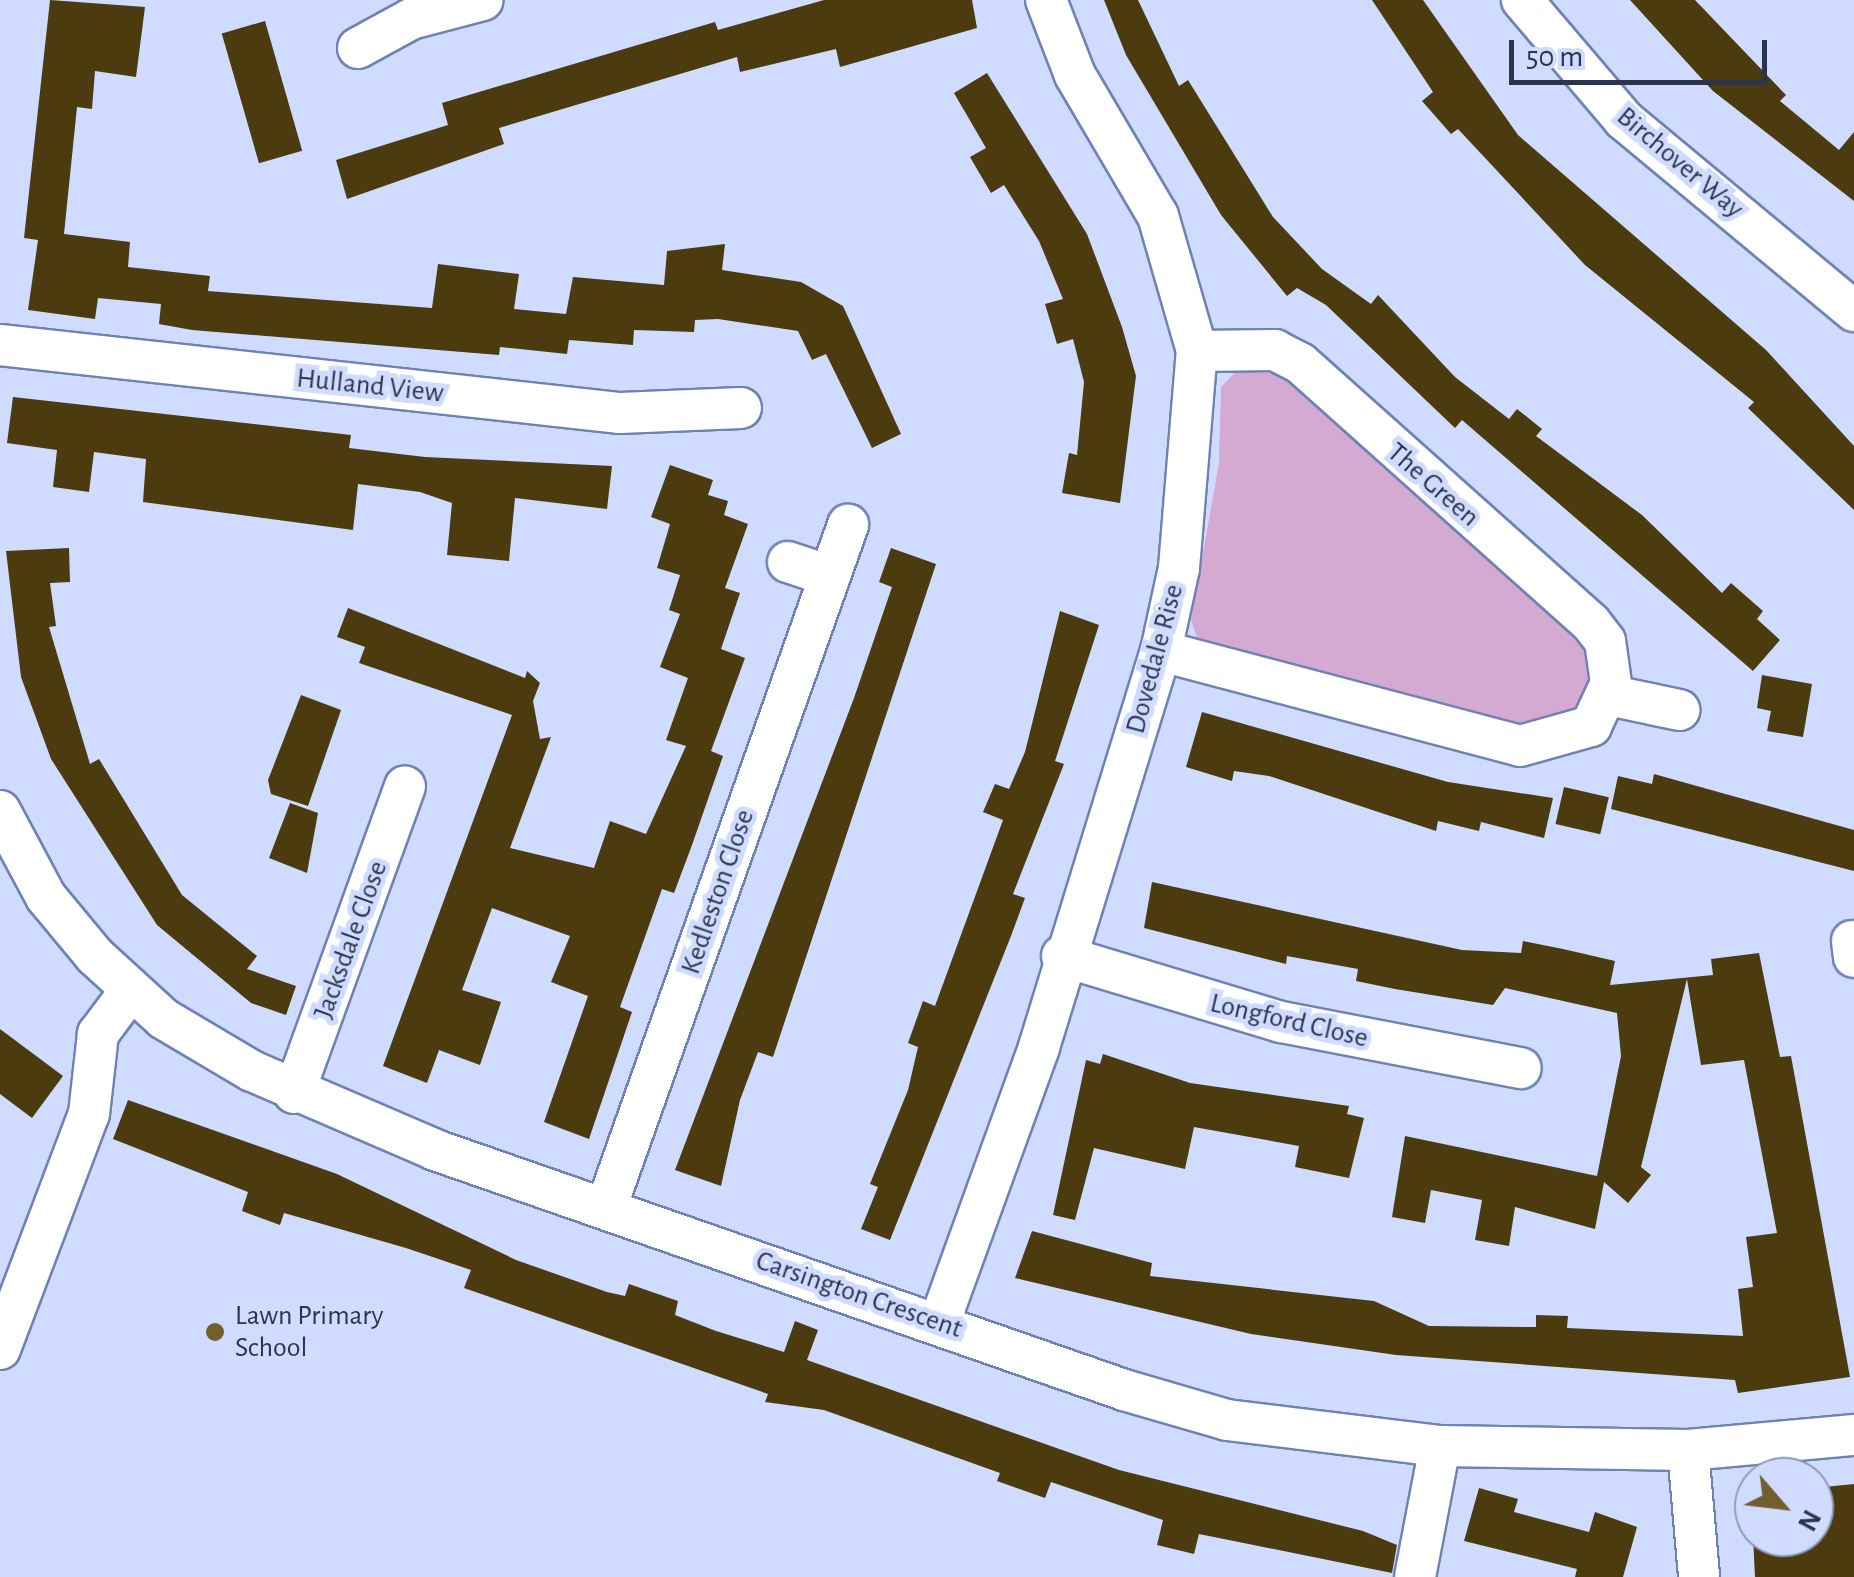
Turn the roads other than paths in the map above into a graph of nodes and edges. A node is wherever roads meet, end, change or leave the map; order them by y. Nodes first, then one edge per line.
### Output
1 (483, 0) edge
2 (1046, 0) edge
3 (1522, 0) edge
4 (358, 48) dead end
5 (1854, 310) edge
6 (0, 345) edge
7 (1197, 350) junction
8 (740, 408) dead end
9 (848, 525) dead end
10 (788, 562) dead end
11 (830, 576) junction
12 (1161, 651) junction
13 (1608, 695) junction
14 (1679, 710) dead end
15 (405, 787) dead end
16 (0, 811) edge
17 (1062, 956) junction
18 (130, 990) junction
19 (1521, 1068) dead end
20 (294, 1093) junction
21 (606, 1208) junction
22 (940, 1321) junction
23 (0, 1346) edge
24 (1854, 1435) edge
25 (1440, 1446) junction
26 (1688, 1450) junction
27 (1415, 1577) edge
28 (1699, 1577) edge

1 - 4 street
2 - 7 street, Dovedale Rise
3 - 5 street, Birchover Way
6 - 8 street, Hulland View
7 - 12 street, Dovedale Rise
7 - 13 street, The Green
9 - 11 street, Kedleston Close
10 - 11 street
11 - 21 street, Kedleston Close
12 - 13 street
12 - 17 street, Dovedale Rise
13 - 14 street
15 - 20 street, Jacksdale Close
16 - 18 street, Carsington Crescent
17 - 19 street, Longford Close
17 - 22 street, Dovedale Rise
18 - 20 street, Carsington Crescent
18 - 23 street
20 - 21 street, Carsington Crescent
21 - 22 street, Carsington Crescent
22 - 25 street, Carsington Crescent
24 - 26 street, Carsington Crescent
25 - 26 street, Carsington Crescent
25 - 27 street
26 - 28 street

